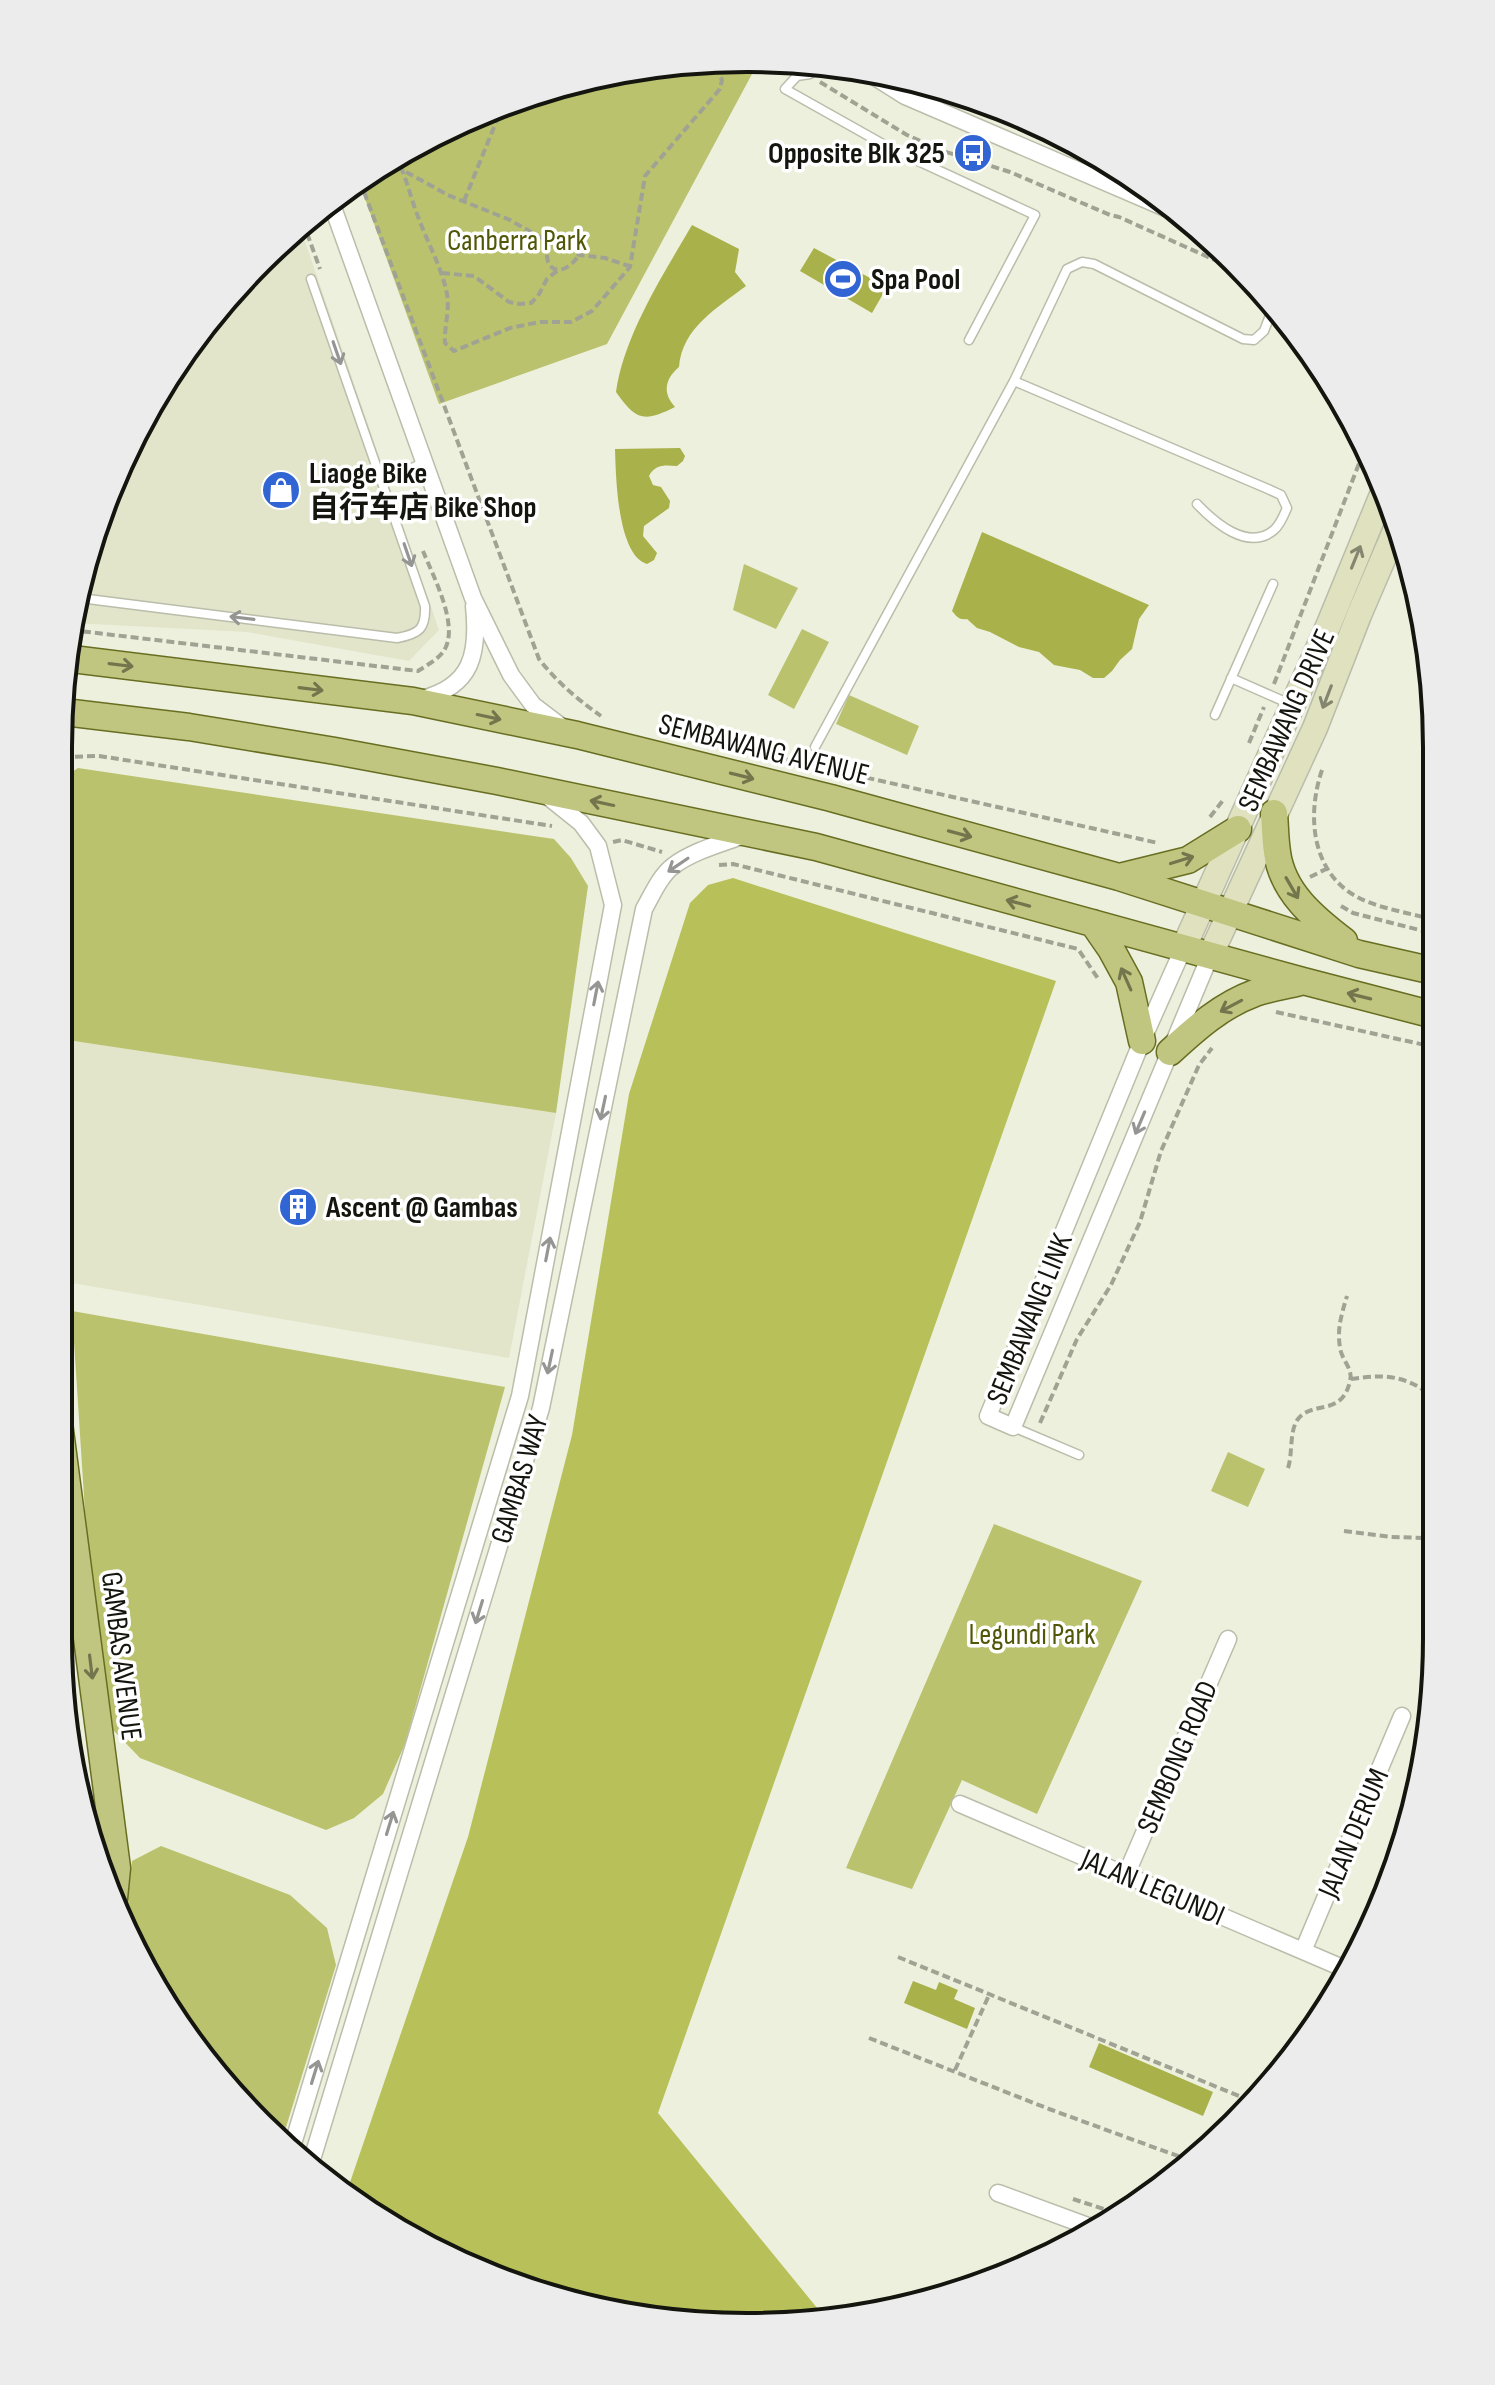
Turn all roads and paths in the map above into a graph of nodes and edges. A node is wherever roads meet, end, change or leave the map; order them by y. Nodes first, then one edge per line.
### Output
1 (718, 73) edge
2 (806, 75) edge
3 (811, 75) edge
4 (797, 76) joint
5 (893, 88) edge
6 (497, 120) edge
7 (402, 167) edge
8 (404, 170) junction
9 (364, 192) edge
10 (1136, 195) edge
11 (464, 201) junction
12 (335, 213) edge
13 (550, 243) junction
14 (579, 255) junction
15 (1214, 260) edge
16 (630, 267) junction
17 (558, 270) junction
18 (442, 273) junction
19 (311, 279) dead end
20 (1269, 319) edge
21 (969, 340) dead end
22 (1014, 381) junction
23 (425, 462) junction
24 (1359, 463) edge
25 (382, 482) junction
26 (1197, 504) dead end
27 (1378, 505) edge
28 (1391, 542) edge
29 (1273, 584) dead end
30 (473, 598) junction
31 (89, 599) edge
32 (82, 631) edge
33 (445, 650) dead end
34 (78, 660) edge
35 (1231, 678) junction
36 (1280, 700) junction
37 (413, 701) junction
38 (1215, 715) dead end
39 (73, 718) edge
40 (607, 720) dead end
41 (577, 735) junction
42 (815, 747) dead end
43 (1244, 753) dead end
44 (760, 754) dead end
45 (72, 757) edge
46 (539, 790) junction
47 (1225, 797) dead end
48 (1274, 813) junction
49 (1205, 824) dead end
50 (556, 828) dead end
51 (1238, 829) junction
52 (749, 833) junction
53 (1170, 843) dead end
54 (598, 846) junction
55 (713, 865) dead end
56 (672, 866) junction
57 (1326, 869) dead end
58 (1311, 876) dead end
59 (1119, 877) junction
60 (1320, 886) dead end
61 (1205, 903) junction
62 (1338, 904) dead end
63 (1230, 911) junction
64 (1423, 917) edge
65 (1093, 923) junction
66 (1423, 931) edge
67 (1183, 949) junction
68 (1359, 954) junction
69 (1210, 956) junction
70 (1423, 969) edge
71 (1303, 981) junction
72 (1105, 989) dead end
73 (1269, 1011) dead end
74 (1423, 1012) edge
75 (1142, 1041) junction
76 (1423, 1045) edge
77 (1213, 1047) dead end
78 (1170, 1052) junction
79 (1347, 1296) dead end
80 (1351, 1379) junction
81 (1423, 1391) edge
82 (1013, 1427) junction
83 (1034, 1436) junction
84 (1079, 1455) dead end
85 (1288, 1468) dead end
86 (72, 1523) edge
87 (1344, 1531) dead end
88 (1423, 1538) edge
89 (1228, 1639) dead end
90 (1402, 1716) dead end
91 (960, 1804) dead end
92 (1126, 1875) junction
93 (116, 1877) edge
94 (1303, 1951) junction
95 (898, 1957) dead end
96 (1338, 1966) edge
97 (990, 1993) junction
98 (869, 2038) dead end
99 (955, 2070) junction
100 (1242, 2097) edge
101 (295, 2138) edge
102 (314, 2154) edge
103 (1179, 2156) edge
104 (998, 2193) dead end
105 (1083, 2224) edge

1 - 16 path
2 - 4 lane
3 - 15 path
4 - 21 lane
5 - 10 street
6 - 11 path
7 - 8 path
8 - 11 path
8 - 18 path
9 - 40 path
11 - 13 path
12 - 23 street
13 - 14 path
13 - 17 path
14 - 16 path
14 - 17 path
16 - 18 path
17 - 18 path
19 -> 25 lane
20 - 22 lane
22 - 26 lane
22 - 42 lane
23 - 25 lane
23 - 30 street
24 - 36 path
25 -> 31 lane
36 -> 27 main road, SEMBAWANG DRIVE
28 -> 48 main road, SEMBAWANG DRIVE
29 - 35 lane
30 - 37 street
30 - 41 street
32 - 33 path
34 -> 37 main road, SEMBAWANG AVENUE
35 - 36 lane
35 - 38 lane
36 - 43 path
36 - 51 main road, SEMBAWANG DRIVE
37 -> 41 main road, SEMBAWANG AVENUE
39 - 46 main road
41 -> 59 main road, SEMBAWANG AVENUE
44 - 53 path
45 - 50 path
52 -> 46 main road
46 - 54 street, GAMBAS WAY
47 - 49 path
48 - 63 main road, SEMBAWANG DRIVE
48 -> 68 main road
59 -> 51 main road
51 - 61 main road, SEMBAWANG DRIVE
52 -> 56 street, GAMBAS WAY
65 -> 52 main road
54 - 56 path
101 -> 54 street, GAMBAS WAY
55 - 72 path
56 -> 102 street, GAMBAS WAY
57 - 64 path
58 - 60 path
59 - 61 main road, SEMBAWANG AVENUE
61 - 63 main road, SEMBAWANG AVENUE
61 - 67 main road, SEMBAWANG DRIVE
62 - 66 path
63 - 68 main road, SEMBAWANG AVENUE
63 - 69 main road, SEMBAWANG DRIVE
65 - 67 main road
75 -> 65 main road
67 - 69 main road
67 - 75 street, SEMBAWANG LINK
68 - 70 main road, SEMBAWANG AVENUE
69 - 71 main road
69 - 78 street, SEMBAWANG LINK
74 -> 71 main road
71 -> 78 main road
73 - 76 path
75 - 82 street, SEMBAWANG LINK
77 - 83 path
78 -> 82 street, SEMBAWANG LINK
79 - 80 path
80 - 81 path
80 - 85 path
82 - 83 lane
83 - 84 lane
86 -> 93 main road, GAMBAS AVENUE
87 - 88 path
89 - 92 street, SEMBONG ROAD
90 - 94 street, JALAN DERUM
91 - 92 street, JALAN LEGUNDI
92 - 94 street, JALAN LEGUNDI
94 - 96 street, JALAN LEGUNDI
95 - 97 path
97 - 99 path
97 - 100 path
98 - 99 path
99 - 103 path
104 - 105 street

